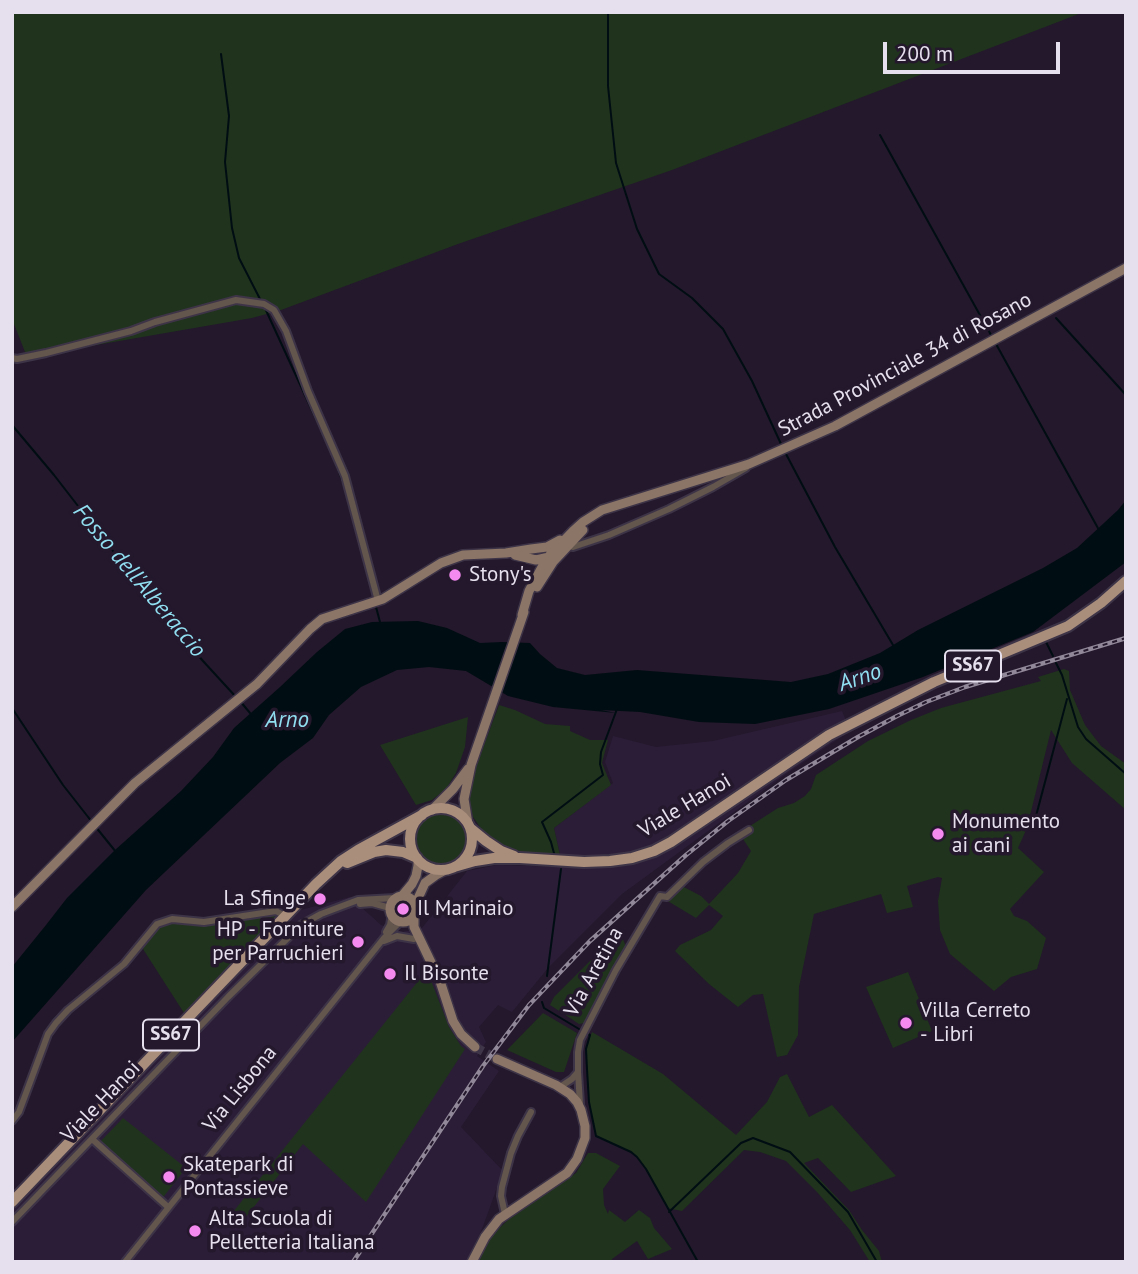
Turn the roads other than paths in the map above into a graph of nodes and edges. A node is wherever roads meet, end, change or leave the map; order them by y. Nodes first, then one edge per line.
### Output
1 (1126, 268) edge
2 (12, 358) edge
3 (763, 458) junction
4 (614, 507) junction
5 (573, 531) junction
6 (568, 548) junction
7 (530, 554) junction
8 (547, 558) junction
9 (545, 575) junction
10 (1126, 581) edge
11 (529, 591) junction
12 (378, 601) junction
13 (522, 616) junction
14 (471, 765) junction
15 (427, 812) junction
16 (469, 826) junction
17 (749, 830) dead end
18 (417, 858) junction
19 (520, 858) junction
20 (451, 868) junction
21 (332, 870) junction
22 (399, 897) junction
23 (347, 905) junction
24 (12, 906) edge
25 (414, 910) junction
26 (391, 911) junction
27 (285, 916) junction
28 (401, 921) junction
29 (414, 939) junction
30 (381, 941) junction
31 (426, 951) junction
32 (475, 1047) tunnel mouth
33 (497, 1059) tunnel mouth
34 (578, 1072) junction
35 (579, 1084) junction
36 (560, 1087) junction
37 (570, 1094) junction
38 (581, 1110) junction
39 (531, 1112) dead end
40 (12, 1121) edge
41 (92, 1139) junction
42 (12, 1202) edge
43 (168, 1207) junction
44 (505, 1213) junction
45 (12, 1222) edge
46 (125, 1262) edge
47 (472, 1262) edge

1 - 3 main road, Strada Provinciale 34 di Rosano
2 - 12 street
3 - 4 main road, Strada Provinciale 34 di Rosano
3 - 6 street
4 - 5 main road, Strada Provinciale 34 di Rosano
4 - 6 main road, Strada Provinciale 34 di Rosano
5 - 7 main road
5 - 8 main road, Strada Provinciale 34 di Rosano
6 - 8 main road
6 - 9 main road, Strada Provinciale 34 di Rosano
7 - 8 main road
7 - 11 main road
7 - 12 main road
8 - 9 main road
8 - 11 main road, Strada Provinciale 34 di Rosano
9 - 13 main road, Strada Provinciale 34 di Rosano
10 - 19 main road, Viale Hanoi / SS67
11 - 13 main road, Strada Provinciale 34 di Rosano
12 - 24 main road
13 - 14 main road, Strada Provinciale 34 di Rosano
14 - 15 main road, Strada Provinciale 34 di Rosano
14 - 16 main road, Strada Provinciale 34 di Rosano
15 - 16 main road, Viale Hanoi
15 - 18 main road
15 - 21 main road, SS67
16 - 19 main road, Viale Hanoi / SS67
16 - 20 main road, Viale Hanoi
17 - 34 street, Via Aretina
18 - 20 main road
18 - 21 main road, SS67
18 - 22 main road
19 - 20 main road, Viale Hanoi / SS67
20 - 25 main road, Viale Hanoi
21 - 27 main road, SS67
22 - 23 street, Viale Hanoi
22 - 25 main road
22 - 26 main road
23 - 26 street, Viale Hanoi
23 - 41 street, Viale Hanoi
25 - 28 main road
25 - 31 main road
26 - 28 main road
26 - 30 street, Via Lisbona
27 - 40 street
27 - 42 main road, SS67
28 - 29 main road
28 - 30 street, Via Lisbona
29 - 30 street
29 - 31 main road
30 - 43 street, Via Lisbona
31 - 32 main road
33 - 36 main road
34 - 35 street, Via Aretina
34 - 36 street
35 - 37 street
35 - 38 street, Via Aretina
36 - 37 main road
37 - 38 main road
38 - 44 main road, Via Aretina
39 - 44 street
41 - 43 street
41 - 45 street, Viale Hanoi
43 - 46 street, Via Lisbona
44 - 47 main road, Via Aretina

